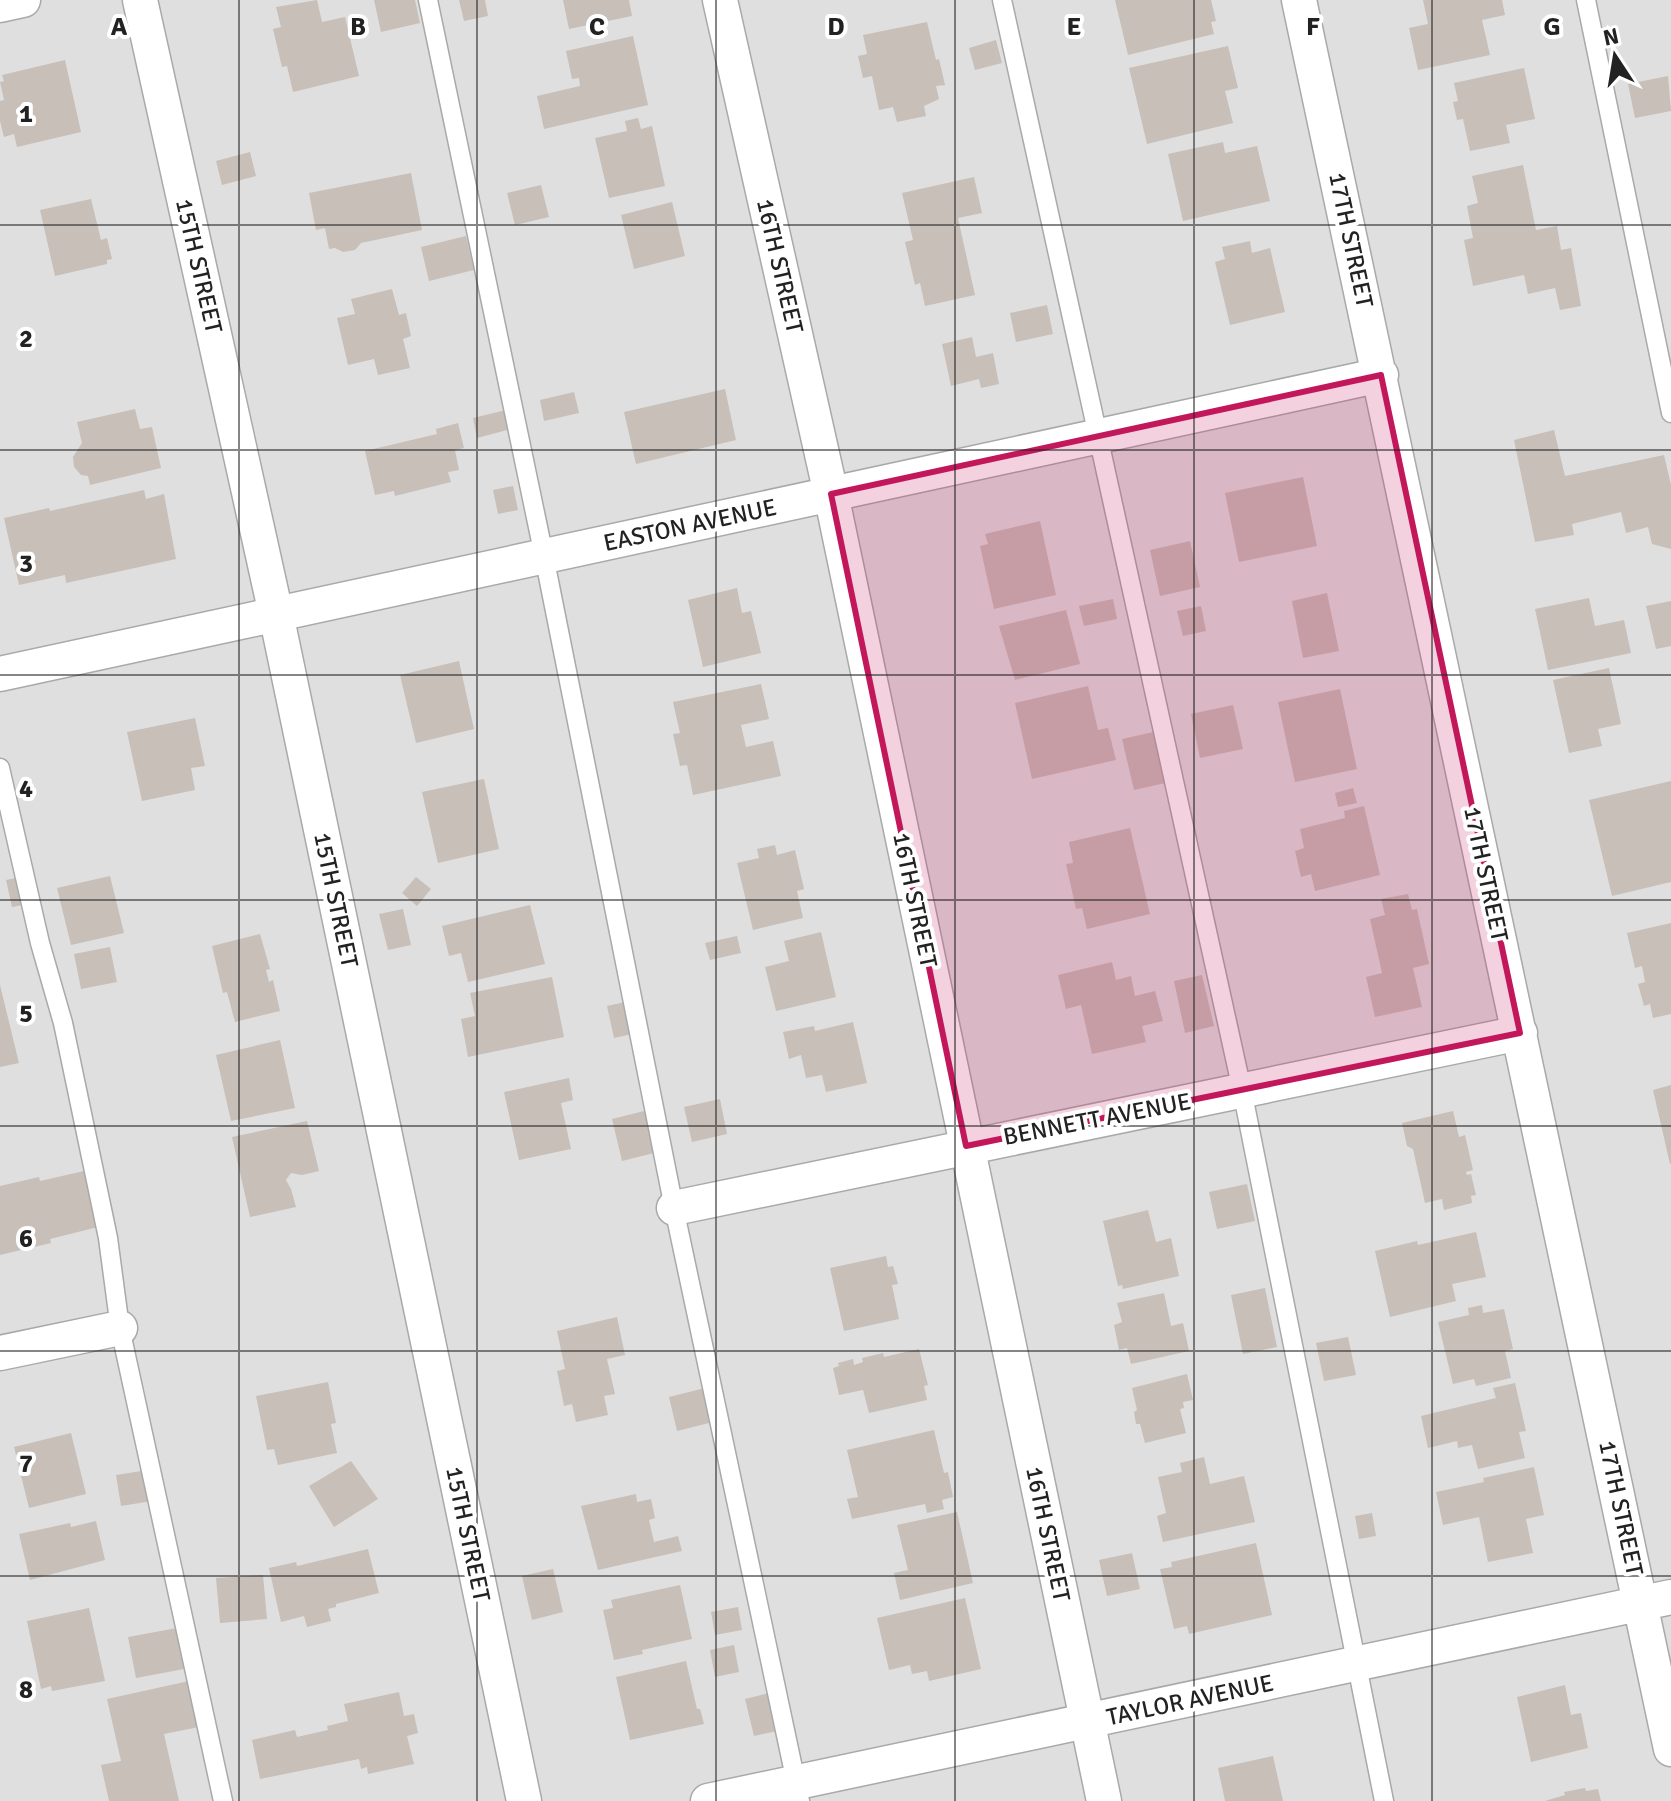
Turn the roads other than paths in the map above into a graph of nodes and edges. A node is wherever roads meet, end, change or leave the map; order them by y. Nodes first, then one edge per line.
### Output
1 (23, 0) edge
2 (140, 0) edge
3 (428, 0) edge
4 (720, 0) edge
5 (1002, 0) edge
6 (1299, 0) edge
7 (1586, 0) edge
8 (0, 5) edge
9 (1381, 375) junction
10 (1671, 413) edge
11 (1096, 436) junction
12 (831, 494) junction
13 (544, 556) junction
14 (276, 614) junction
15 (0, 674) edge
16 (0, 768) edge
17 (1520, 1033) junction
18 (1242, 1090) junction
19 (966, 1146) junction
20 (674, 1208) junction
21 (120, 1328) junction
22 (0, 1353) edge
23 (1656, 1600) edge
24 (1355, 1664) junction
25 (1087, 1722) junction
26 (1671, 1749) edge
27 (798, 1792) edge
28 (223, 1801) edge
29 (524, 1801) edge
30 (708, 1801) edge
31 (1104, 1801) edge
32 (1384, 1801) edge

1 - 8 street
2 - 14 street, 15TH STREET
3 - 13 lane
4 - 12 street, 16TH STREET
5 - 11 lane
6 - 9 street, 17TH STREET
7 - 10 lane
9 - 11 street, EASTON AVENUE
9 - 17 street, 17TH STREET
11 - 12 street, EASTON AVENUE
11 - 18 lane
12 - 13 street, EASTON AVENUE
12 - 19 street, 16TH STREET
13 - 14 street, EASTON AVENUE
13 - 20 lane
14 - 15 street, EASTON AVENUE
14 - 29 street, 15TH STREET
16 - 21 lane
17 - 18 street, BENNETT AVENUE
17 - 23 street, 17TH STREET
18 - 19 street, BENNETT AVENUE
18 - 24 lane
19 - 20 street, BENNETT AVENUE
19 - 25 street, 16TH STREET
20 - 27 lane
21 - 22 street
21 - 28 lane
23 - 24 street, TAYLOR AVENUE
23 - 26 street, 17TH STREET
24 - 25 street, TAYLOR AVENUE
24 - 32 lane
25 - 27 street, TAYLOR AVENUE
25 - 31 street, 16TH STREET
27 - 30 street, TAYLOR AVENUE

